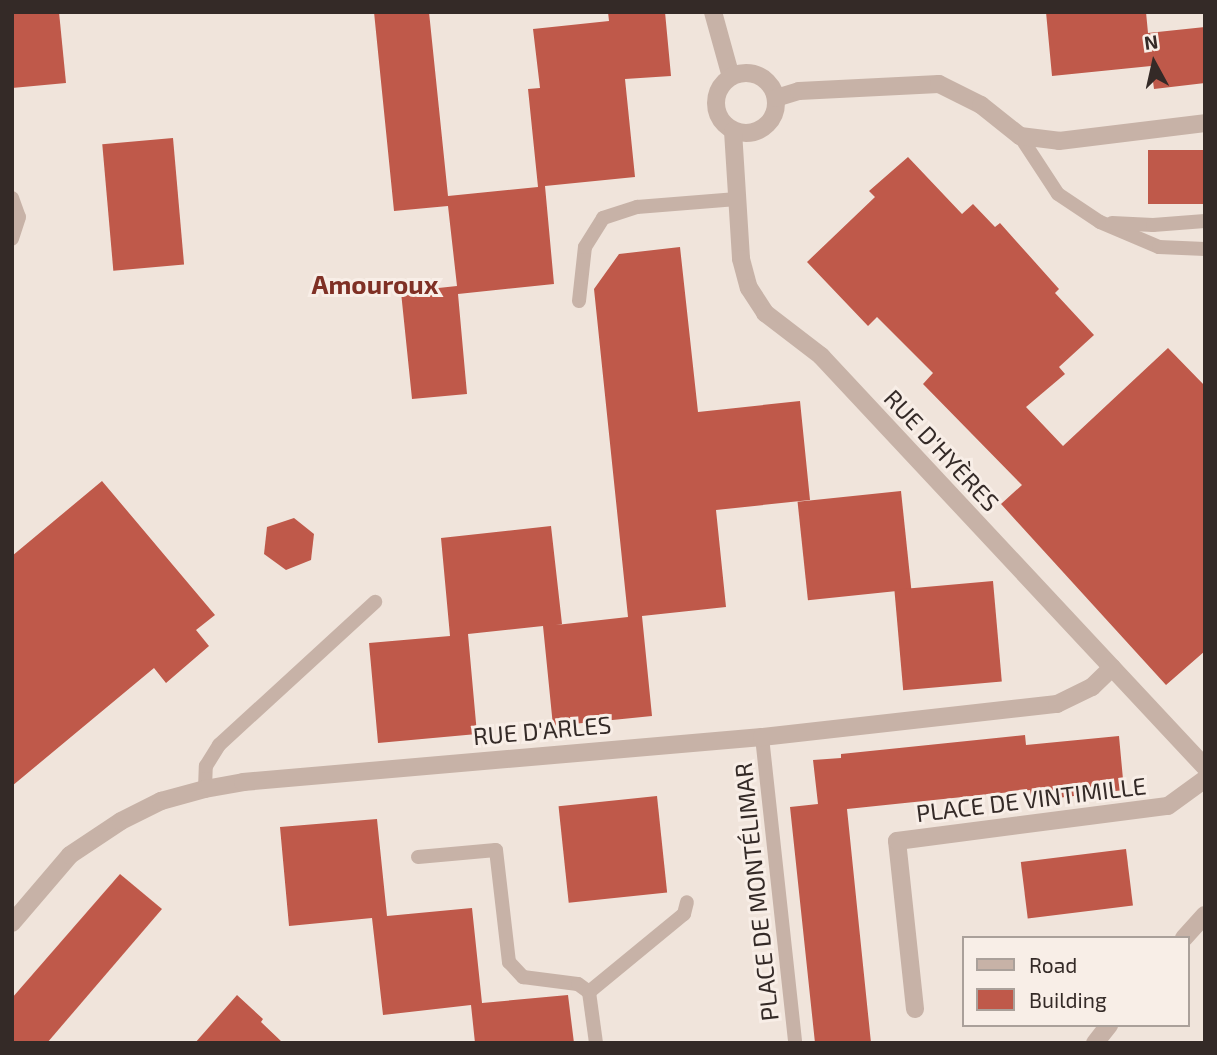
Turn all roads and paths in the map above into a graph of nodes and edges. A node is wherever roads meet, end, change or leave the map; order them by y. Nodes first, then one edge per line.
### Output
1 (713, 12) edge
2 (731, 77) junction
3 (776, 98) junction
4 (1205, 123) edge
5 (733, 131) junction
6 (1020, 136) junction
7 (12, 198) edge
8 (737, 199) junction
9 (1205, 220) edge
10 (1100, 222) junction
11 (12, 239) edge
12 (1205, 249) edge
13 (579, 302) dead end
14 (375, 602) dead end
15 (1112, 668) junction
16 (762, 737) junction
17 (1205, 767) edge
18 (1205, 779) edge
19 (205, 789) junction
20 (418, 857) dead end
21 (687, 902) dead end
22 (1205, 915) edge
23 (12, 923) edge
24 (1186, 936) edge
25 (589, 992) junction
26 (915, 1009) dead end
27 (1107, 1027) edge
28 (596, 1043) edge
29 (795, 1043) edge
30 (1095, 1043) edge

1 - 2 street
2 - 3 street
2 - 5 street
3 - 5 street
3 - 6 street
4 - 6 street
5 - 8 street, RUE D'HYÈRES
6 - 10 lane
7 - 11 lane
8 - 13 lane
8 - 15 street, RUE D'HYÈRES
9 - 10 lane
10 - 12 lane
14 - 19 lane
15 - 16 street, RUE D'ARLES
15 - 17 street, RUE D'HYÈRES
16 - 19 street, RUE D'ARLES
16 - 29 lane, PLACE DE MONTÉLIMAR
18 - 26 street, PLACE DE VINTIMILLE
19 - 23 street, RUE D'ARLES
20 - 25 lane
21 - 25 lane
22 - 24 street
25 - 28 lane
27 - 30 street

